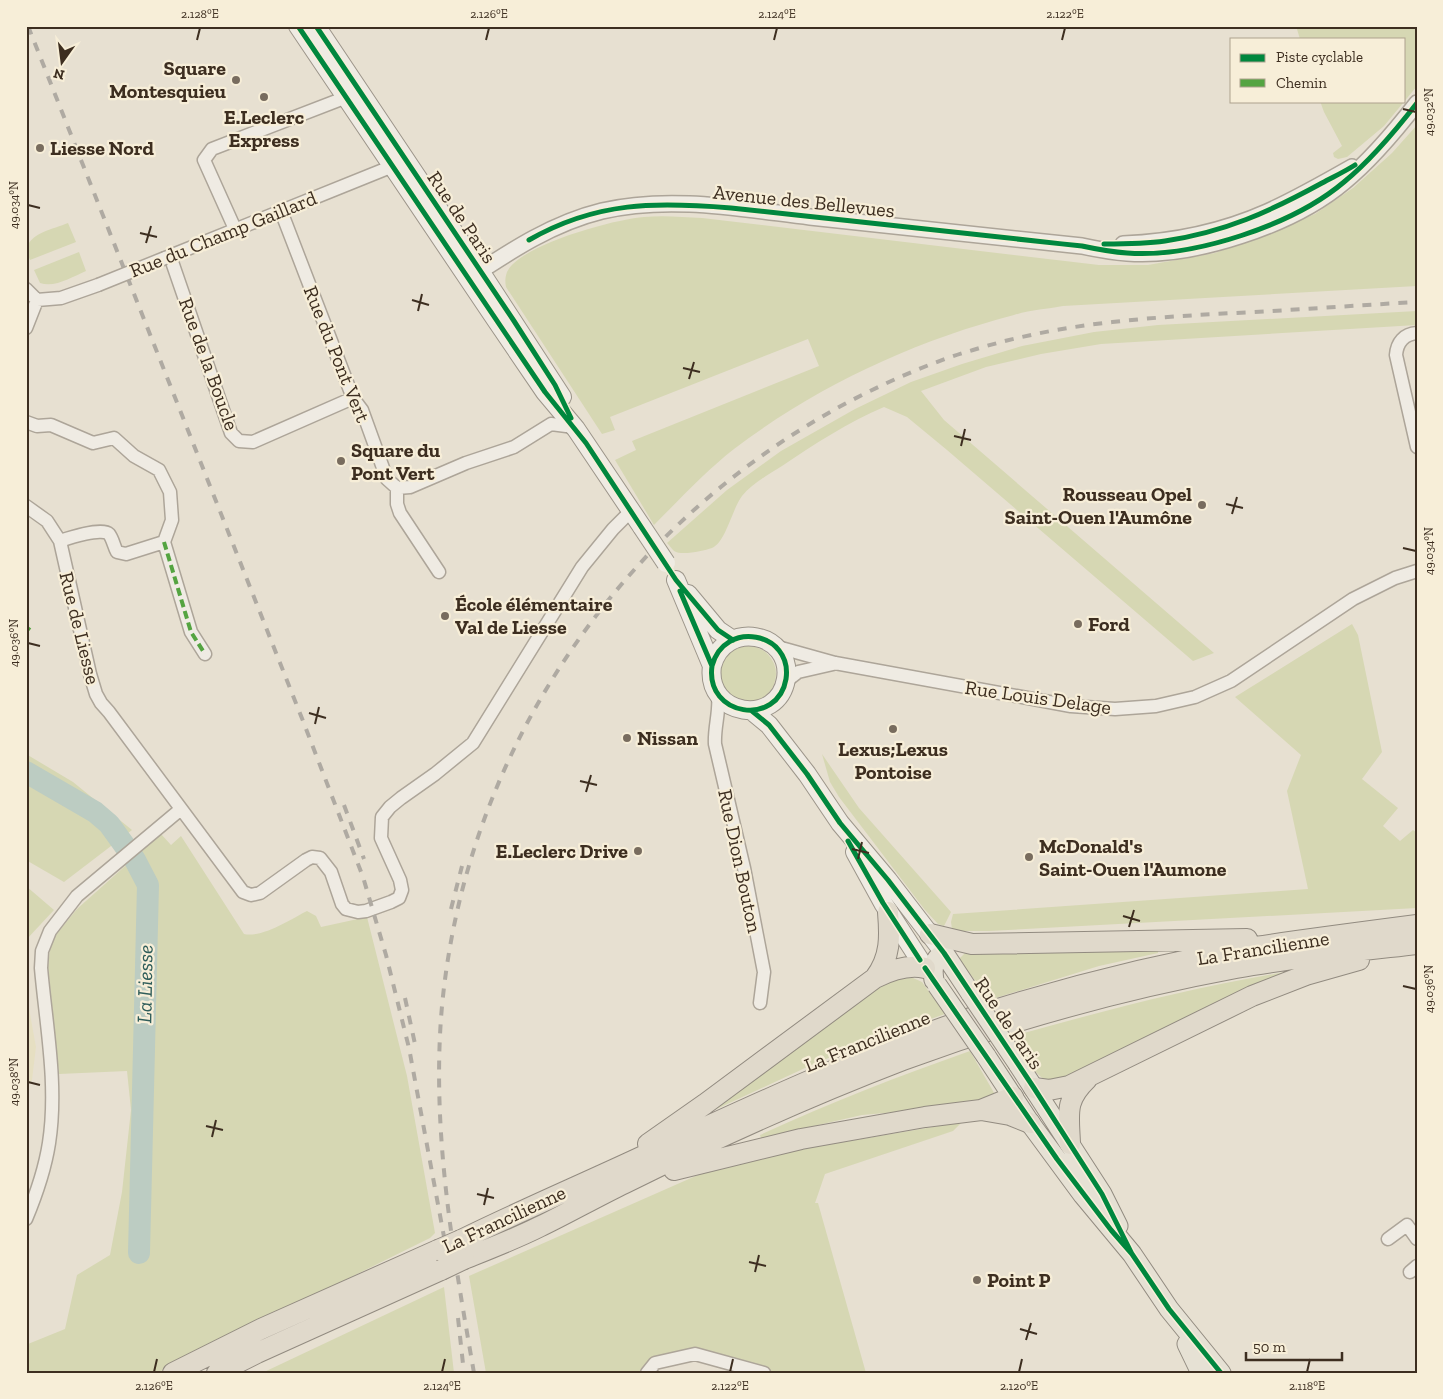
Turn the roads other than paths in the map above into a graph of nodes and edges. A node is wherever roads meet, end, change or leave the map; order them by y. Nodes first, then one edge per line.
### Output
1 (298, 26) edge
2 (316, 26) edge
3 (353, 95) junction
4 (1417, 103) edge
5 (399, 162) junction
6 (281, 211) junction
7 (235, 229) junction
8 (167, 257) junction
9 (474, 274) junction
10 (26, 289) edge
11 (37, 300) junction
12 (26, 328) edge
13 (1415, 333) edge
14 (353, 398) junction
15 (26, 422) edge
16 (575, 428) junction
17 (1417, 447) edge
18 (397, 488) junction
19 (26, 506) edge
20 (631, 511) junction
21 (60, 540) junction
22 (164, 542) junction
23 (1417, 571) edge
24 (439, 572) dead end
25 (676, 580) junction
26 (733, 640) junction
27 (774, 646) junction
28 (205, 654) dead end
29 (835, 663) junction
30 (712, 666) junction
31 (781, 689) junction
32 (718, 695) junction
33 (746, 710) junction
34 (718, 720) junction
35 (807, 774) junction
36 (181, 809) junction
37 (840, 823) junction
38 (888, 912) junction
39 (1417, 925) edge
40 (930, 934) junction
41 (1324, 937) junction
42 (972, 944) junction
43 (1412, 944) edge
44 (944, 953) junction
45 (940, 977) junction
46 (875, 978) junction
47 (760, 1003) dead end
48 (1000, 1065) junction
49 (1089, 1076) junction
50 (1026, 1088) junction
51 (981, 1110) junction
52 (1030, 1123) junction
53 (1070, 1144) junction
54 (618, 1177) junction
55 (26, 1219) edge
56 (1388, 1239) dead end
57 (1417, 1239) edge
58 (1132, 1254) junction
59 (1169, 1310) junction
60 (173, 1373) edge
61 (217, 1373) edge
62 (647, 1373) edge
63 (764, 1373) edge
64 (1201, 1373) edge
65 (1221, 1373) edge

1 - 3 main road, Rue de Paris
2 - 3 main road, Rue de Paris
3 - 5 main road, Rue de Paris
3 - 7 street
4 - 9 street, Avenue des Bellevues
5 - 6 street, Rue du Champ Gaillard
5 - 9 main road, Rue de Paris
6 - 7 street, Rue du Champ Gaillard
6 - 14 street, Rue du Pont Vert
7 - 8 street, Rue du Champ Gaillard
8 - 11 street, Rue du Champ Gaillard, bridge
8 - 14 street, Rue de la Boucle
9 - 16 main road, Rue de Paris
10 - 11 street
11 - 12 street
13 - 17 street
14 - 18 street, Rue du Pont Vert
15 - 22 street
16 - 18 street
16 - 20 main road, Rue de Paris
18 - 24 street, Rue du Pont Vert
19 - 21 street
20 - 25 main road, Rue de Paris, bridge
20 - 36 street, Rue de Liesse
21 - 22 street
21 - 36 street, Rue de Liesse
22 - 28 street
23 - 29 street, Rue Louis Delage
25 - 26 main road
25 - 30 main road
26 - 27 main road
26 - 30 main road
27 - 29 street, Rue Louis Delage
27 - 31 main road, Rue de Paris
29 - 31 street
30 - 32 main road
31 - 33 main road
31 - 35 main road, Rue de Paris
32 - 33 main road, Rue de Paris
32 - 34 street, Rue Dion Bouton
33 - 34 street
33 - 35 main road, Rue de Paris
34 - 47 street, Rue Dion Bouton
35 - 37 main road, Rue de Paris
36 - 55 street
37 - 38 main road, Rue de Paris
37 - 40 main road, Rue de Paris
38 - 45 main road, Rue de Paris
38 - 46 highway
39 - 41 highway, La Francilienne
40 - 42 highway
40 - 44 main road, Rue de Paris
41 - 42 highway
41 - 54 highway, La Francilienne
42 - 44 highway
43 - 49 highway
43 - 54 highway, La Francilienne
44 - 45 main road, Rue de Paris
44 - 45 main road
45 - 46 highway
45 - 48 main road, Rue de Paris, bridge
45 - 48 main road, Rue de Paris, bridge
46 - 54 highway
48 - 50 main road, Rue de Paris
49 - 50 highway
49 - 53 highway
50 - 51 highway
50 - 52 main road, Rue de Paris
50 - 53 main road, Rue de Paris
51 - 52 highway
51 - 54 highway
52 - 58 main road, Rue de Paris
53 - 58 main road, Rue de Paris
54 - 60 highway, La Francilienne, bridge
54 - 61 highway, La Francilienne, bridge
56 - 57 street
58 - 59 main road, Rue de Paris
59 - 64 main road, Rue de Paris
59 - 65 main road, Rue de Paris
62 - 63 street

